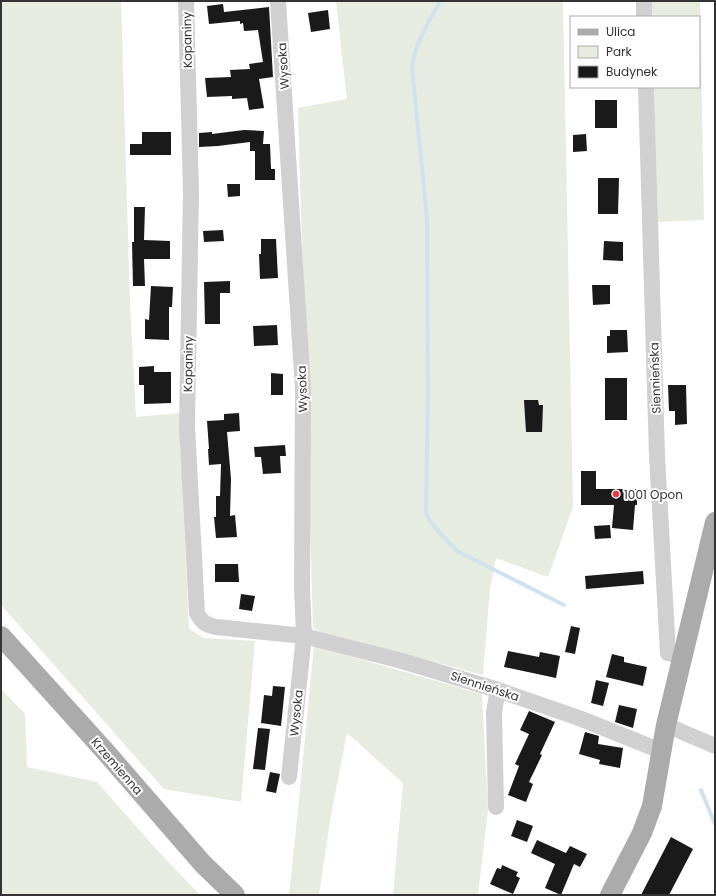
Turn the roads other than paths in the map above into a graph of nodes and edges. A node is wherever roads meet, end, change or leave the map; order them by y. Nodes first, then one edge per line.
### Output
1 (186, 1) edge
2 (278, 1) edge
3 (644, 1) edge
4 (644, 16) edge
5 (646, 88) edge
6 (715, 522) edge
7 (1, 636) edge
8 (304, 636) junction
9 (683, 657) junction
10 (498, 690) junction
11 (666, 725) junction
12 (715, 746) edge
13 (661, 751) junction
14 (290, 777) dead end
15 (496, 806) dead end
16 (235, 895) edge
17 (597, 895) edge
18 (610, 895) edge

1 - 8 street, Kopaniny
2 - 8 street, Wysoka
3 - 4 street
5 - 9 street, Siennieńska
6 - 9 main road
7 - 16 main road, Krzemienna
8 - 10 street, Siennieńska
8 - 14 street, Wysoka
9 - 11 main road
10 - 13 street, Siennieńska
10 - 15 street
11 - 12 street
11 - 13 main road
13 - 17 main road
13 - 18 main road

